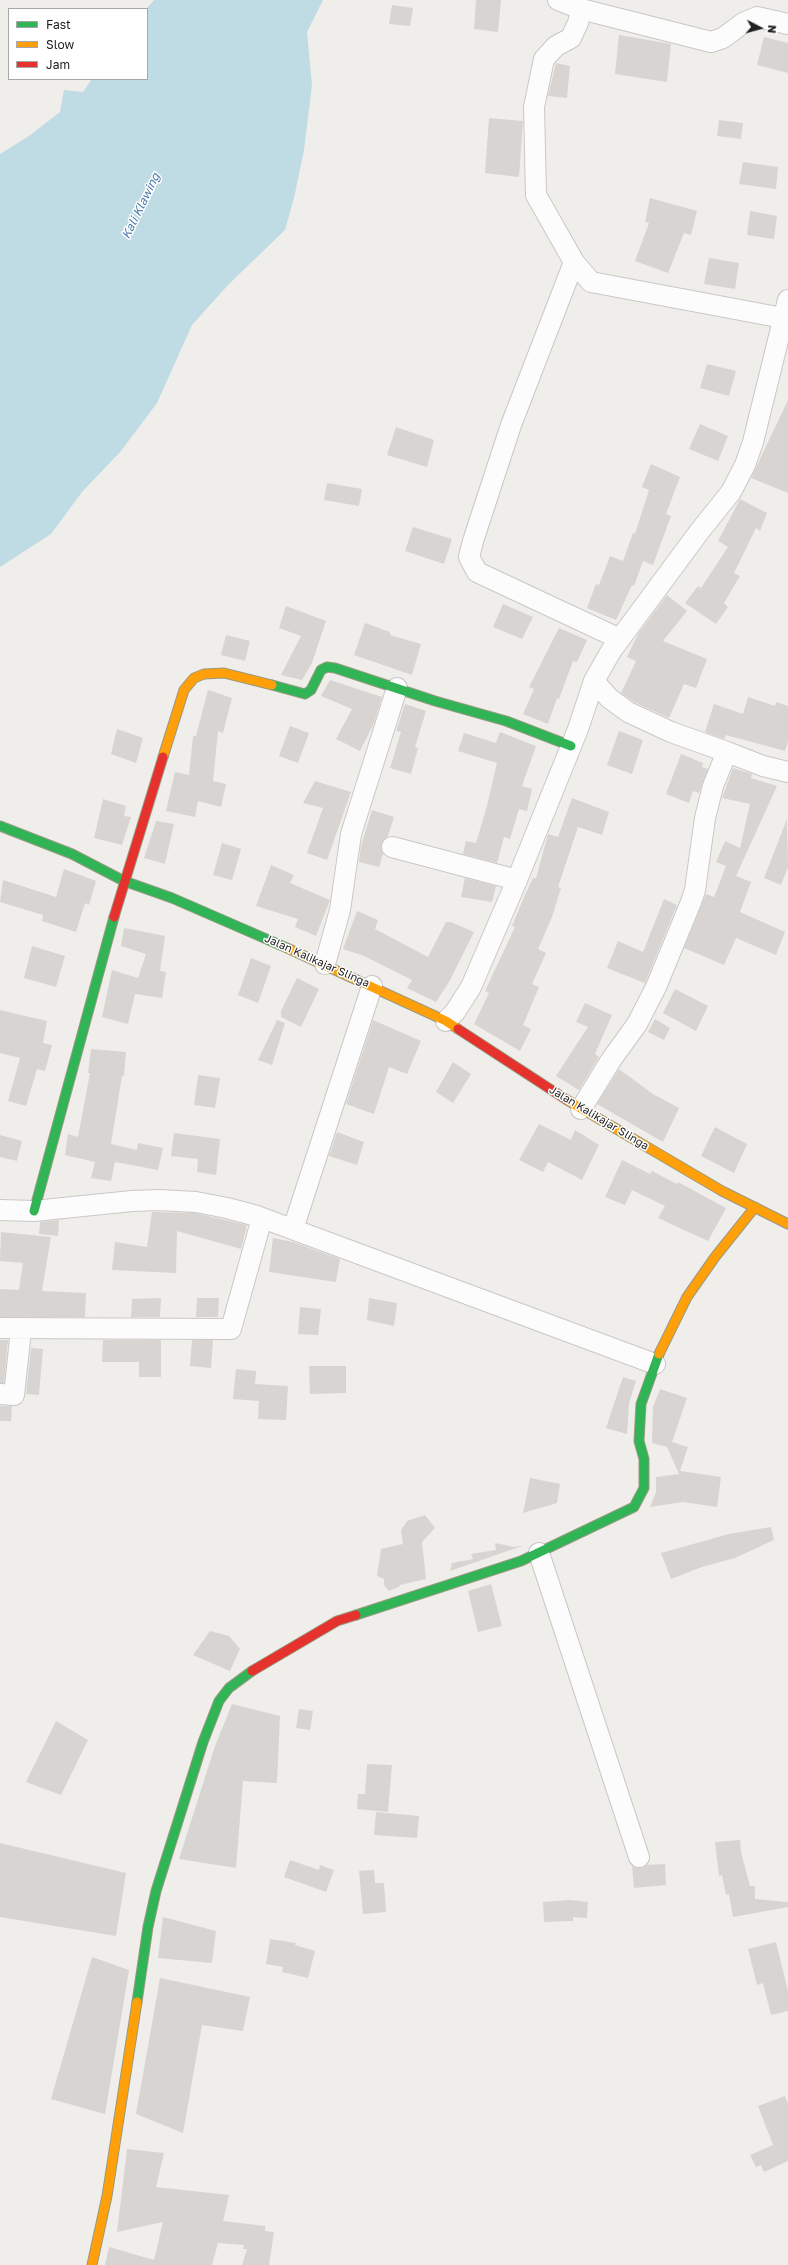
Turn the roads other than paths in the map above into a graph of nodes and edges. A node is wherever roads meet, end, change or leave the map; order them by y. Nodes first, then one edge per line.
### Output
1 (558, 0) edge
2 (581, 9) junction
3 (788, 24) edge
4 (574, 262) junction
5 (785, 322) edge
6 (620, 639) junction
7 (594, 681) junction
8 (397, 688) junction
9 (571, 746) junction
10 (727, 752) junction
11 (788, 772) edge
12 (0, 826) edge
13 (392, 848) dead end
14 (517, 880) junction
15 (124, 881) junction
16 (325, 964) junction
17 (372, 986) junction
18 (446, 1021) junction
19 (582, 1109) junction
20 (35, 1207) junction
21 (755, 1208) junction
22 (0, 1210) edge
23 (262, 1218) junction
24 (788, 1224) edge
25 (293, 1230) junction
26 (0, 1328) edge
27 (21, 1330) junction
28 (655, 1364) junction
29 (0, 1394) edge
30 (539, 1553) junction
31 (639, 1856) dead end
32 (92, 2265) edge

1 - 2 street
2 - 3 street
2 - 4 street
4 - 5 street
4 - 6 street
5 - 6 street
6 - 7 street
7 - 9 street
7 - 10 street
8 - 9 street
8 - 15 street
8 - 16 street
9 - 14 street
10 - 11 street
10 - 19 street
12 - 15 street, Jalan Kalikajar Slinga
13 - 14 street
14 - 18 street
15 - 16 street, Jalan Kalikajar Slinga
15 - 20 street
16 - 17 street, Jalan Kalikajar Slinga
17 - 18 street, Jalan Kalikajar Slinga
17 - 25 street
18 - 19 street, Jalan Kalikajar Slinga
19 - 21 street, Jalan Kalikajar Slinga
20 - 22 street
20 - 23 street
21 - 24 street, Jalan Kalikajar Slinga
21 - 28 street
23 - 25 street
23 - 27 street
25 - 28 street
26 - 27 street
27 - 29 street
28 - 30 street
30 - 31 street
30 - 32 street

